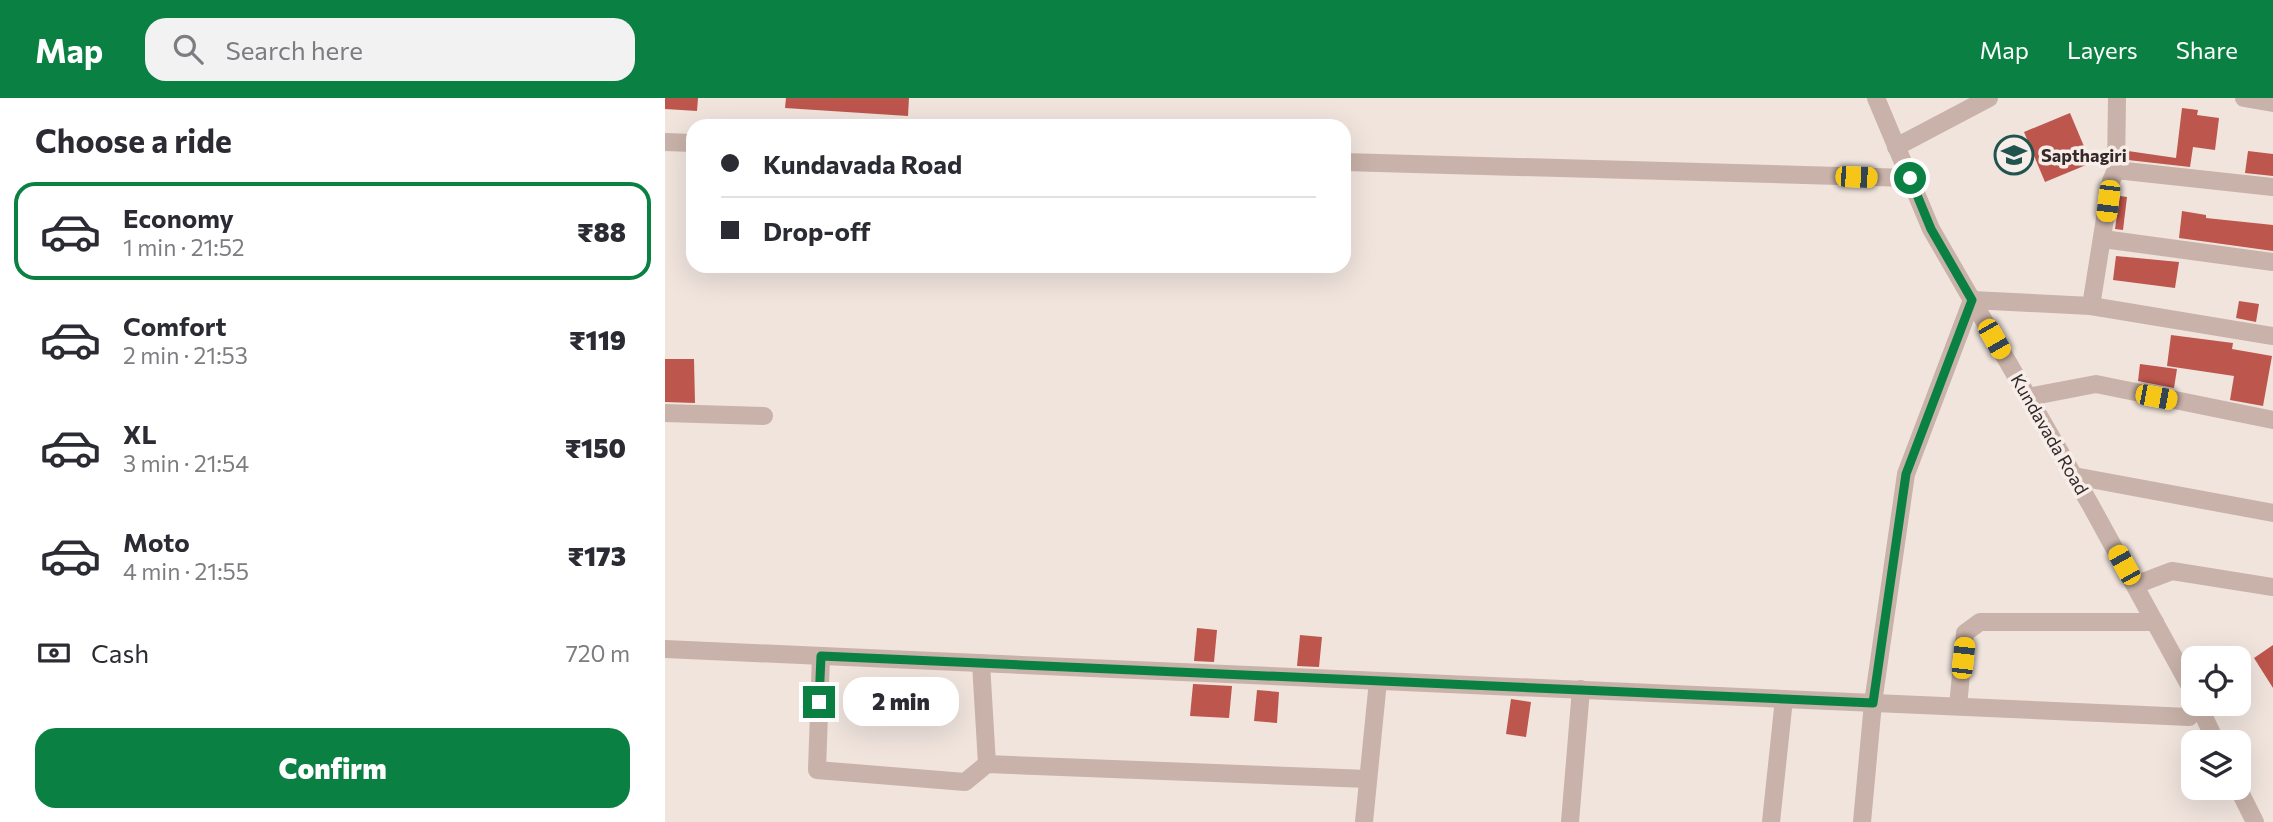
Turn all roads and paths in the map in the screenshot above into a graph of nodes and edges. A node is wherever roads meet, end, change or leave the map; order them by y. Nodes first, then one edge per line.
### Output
1 (1876, 98) edge
2 (1989, 98) edge
3 (2117, 98) edge
4 (2244, 98) edge
5 (2273, 103) edge
6 (665, 142) edge
7 (686, 143) edge
8 (1896, 147) junction
9 (1351, 162) edge
10 (2116, 170) junction
11 (1910, 178) junction
12 (2273, 187) edge
13 (2103, 239) junction
14 (2273, 262) edge
15 (1972, 300) junction
16 (2091, 306) junction
17 (2273, 336) edge
18 (2028, 397) junction
19 (665, 413) edge
20 (764, 416) dead end
21 (2273, 420) edge
22 (2074, 476) junction
23 (2273, 513) edge
24 (2135, 585) junction
25 (2273, 587) edge
26 (2155, 622) junction
27 (665, 649) edge
28 (821, 656) junction
29 (981, 663) junction
30 (2181, 670) edge
31 (1378, 681) junction
32 (1581, 689) junction
33 (1784, 699) junction
34 (1873, 703) junction
35 (1958, 706) junction
36 (2181, 710) edge
37 (987, 764) junction
38 (1368, 779) junction
39 (2244, 800) edge
40 (1364, 822) edge
41 (1570, 822) edge
42 (1771, 822) edge
43 (1862, 822) edge
44 (2255, 822) edge

1 - 8 street, Kundavada Road
2 - 8 street
3 - 10 street
4 - 5 street
6 - 7 street
8 - 11 street, Kundavada Road
9 - 11 street
10 - 12 street
10 - 13 street
11 - 15 street, Kundavada Road
13 - 14 street
13 - 16 street
15 - 16 street
15 - 18 street, Kundavada Road
15 - 34 street
16 - 17 street
18 - 21 street
18 - 22 street, Kundavada Road
19 - 20 street
22 - 23 street
22 - 24 street, Kundavada Road
24 - 25 street
24 - 26 street, Kundavada Road
26 - 30 street, Kundavada Road
26 - 35 street
27 - 28 street
28 - 29 street
28 - 37 street
29 - 31 street
29 - 37 street
31 - 32 street
31 - 38 street
32 - 33 street
32 - 41 street
33 - 34 street
33 - 42 street
34 - 35 street
34 - 43 street
35 - 36 street
37 - 38 street
38 - 40 street
39 - 44 street

